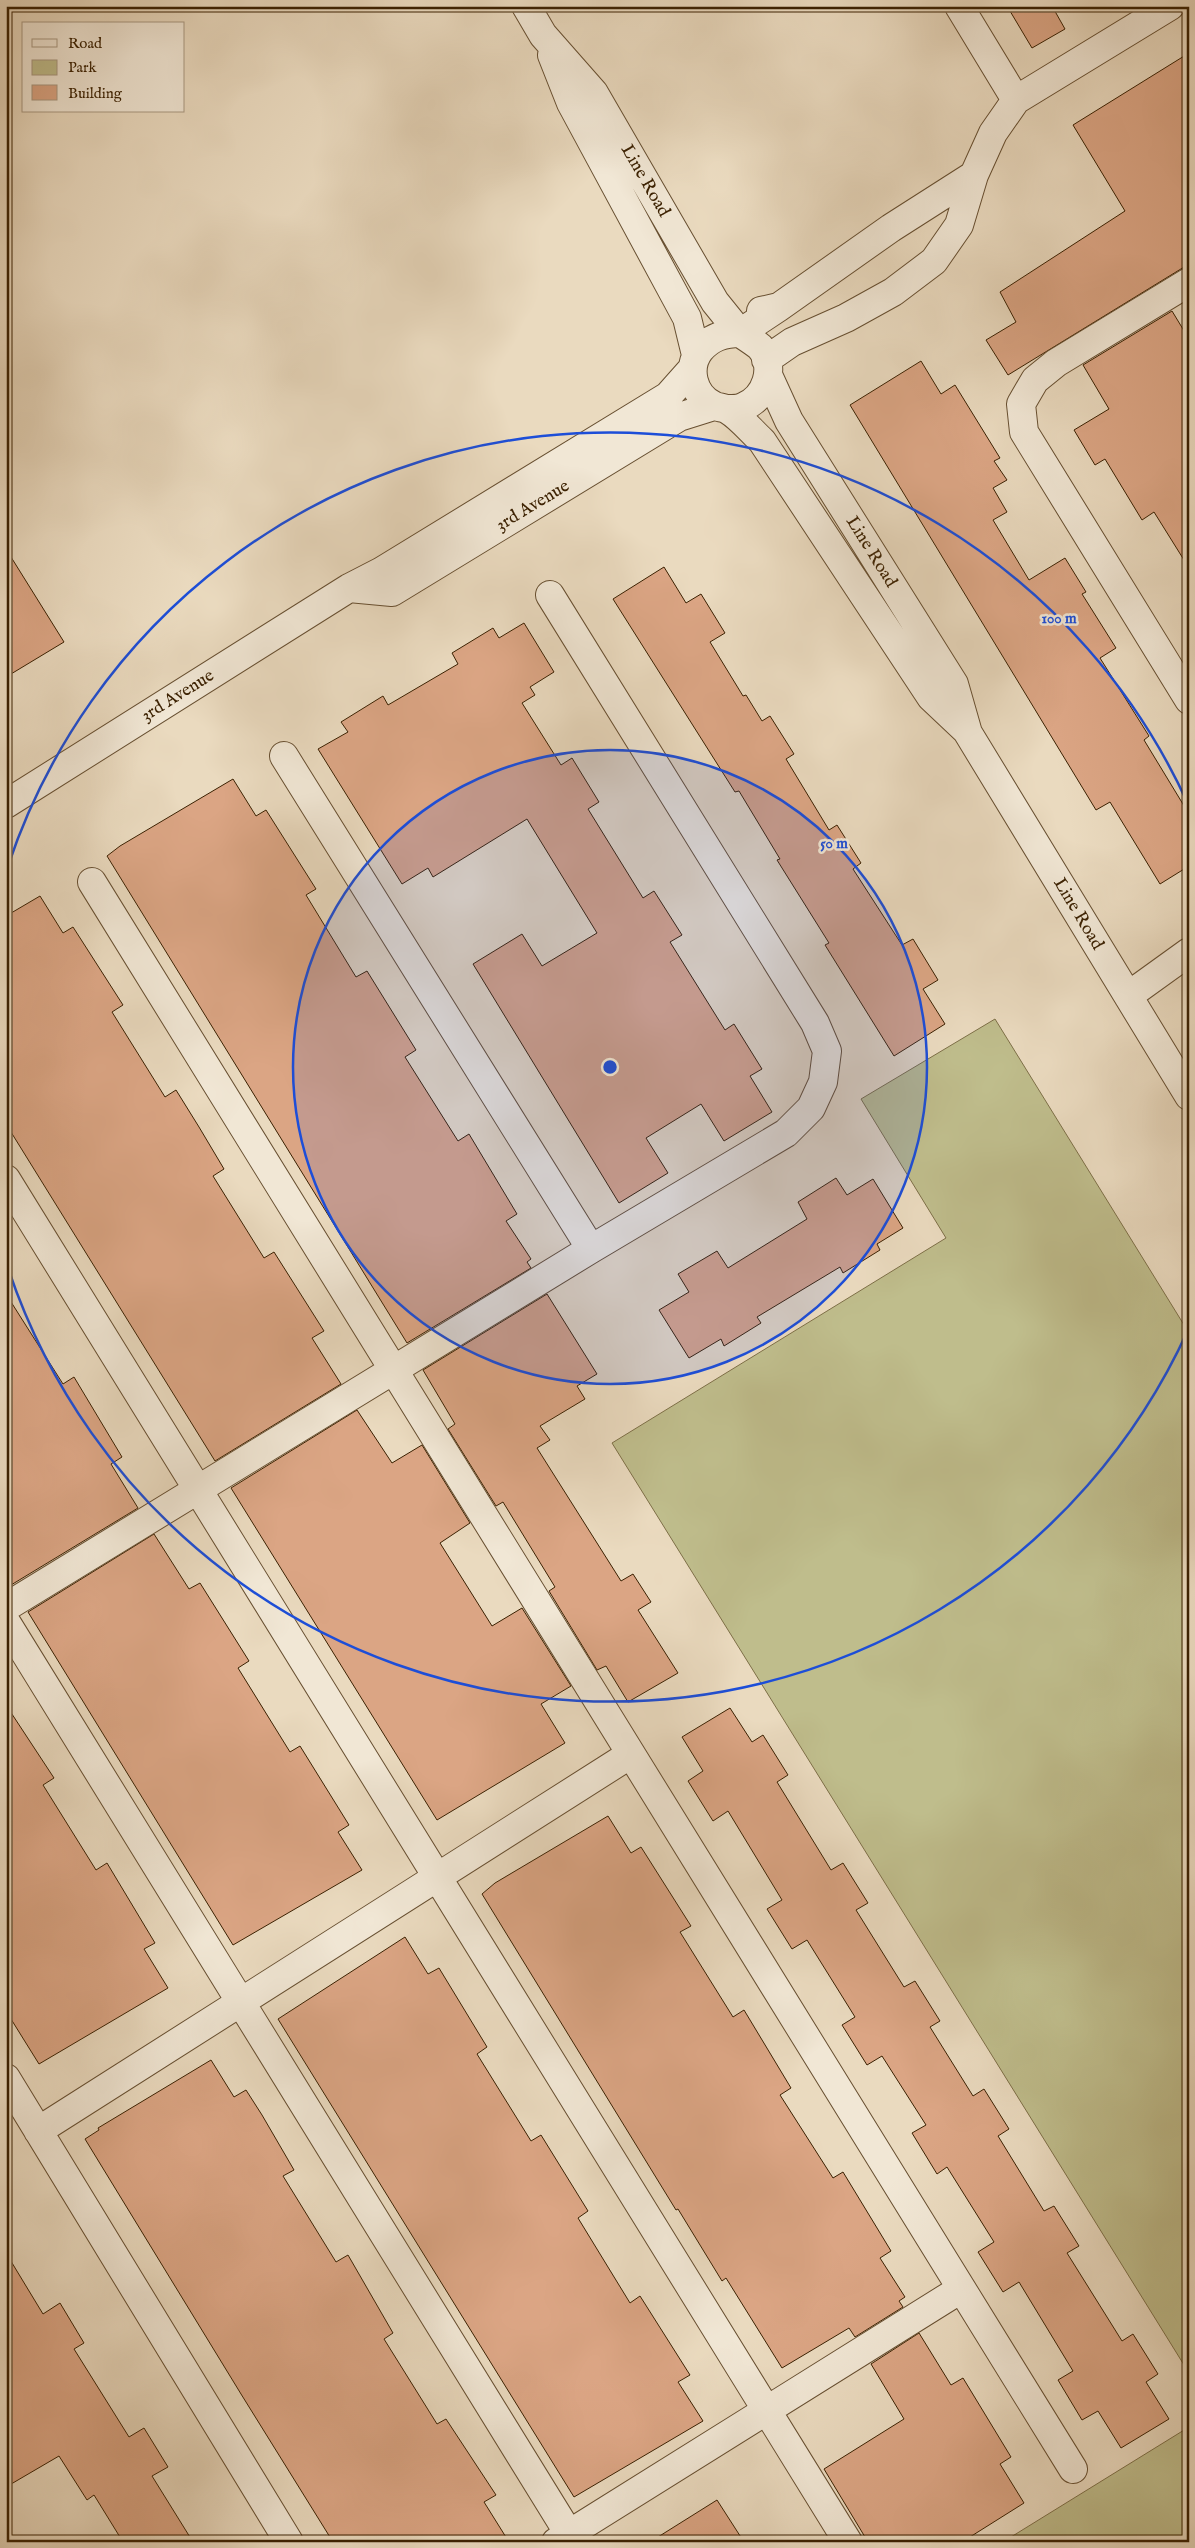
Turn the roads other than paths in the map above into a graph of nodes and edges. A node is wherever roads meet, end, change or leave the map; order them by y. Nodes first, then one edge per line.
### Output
1 (526, 6) edge
2 (959, 6) edge
3 (1170, 6) edge
4 (543, 35) junction
5 (1016, 100) junction
6 (974, 175) junction
7 (1189, 282) edge
8 (715, 302) junction
9 (778, 307) junction
10 (740, 333) junction
11 (694, 362) junction
12 (767, 367) junction
13 (720, 407) junction
14 (349, 588) junction
15 (550, 595) dead end
16 (1189, 700) edge
17 (968, 732) junction
18 (284, 756) dead end
19 (6, 804) edge
20 (92, 882) dead end
21 (1189, 952) edge
22 (1128, 996) junction
23 (1189, 1096) edge
24 (6, 1179) edge
25 (591, 1249) junction
26 (393, 1370) junction
27 (198, 1489) junction
28 (6, 1607) edge
29 (6, 1622) edge
30 (631, 1754) junction
31 (438, 1877) junction
32 (241, 2003) junction
33 (6, 2078) edge
34 (38, 2130) junction
35 (961, 2289) junction
36 (767, 2410) junction
37 (1073, 2470) dead end
38 (566, 2539) edge
39 (289, 2542) edge
40 (848, 2542) edge

1 - 4 street, Line Road
2 - 5 street
3 - 5 street
4 - 8 street, Line Road
4 - 11 street, Line Road
5 - 6 street
6 - 9 street
6 - 12 street
7 - 16 street
8 - 9 street
8 - 10 street, Line Road
9 - 10 street
10 - 11 street
10 - 12 street, Line Road
11 - 13 street, Line Road
11 - 14 street, 3rd Avenue
12 - 13 street
12 - 17 street, Line Road
13 - 14 street, 3rd Avenue
13 - 17 street, Line Road
14 - 19 street, 3rd Avenue
15 - 25 street
17 - 22 street, Line Road
18 - 25 street
20 - 26 street
21 - 22 street
22 - 23 street, Line Road
24 - 27 street
25 - 26 street
26 - 27 street
26 - 30 street
27 - 28 street
27 - 31 street
29 - 32 street
30 - 31 street
30 - 35 street
31 - 32 street
31 - 36 street
32 - 34 street
32 - 38 street
33 - 34 street
34 - 39 street
35 - 36 street
35 - 37 street
36 - 38 street
36 - 40 street

